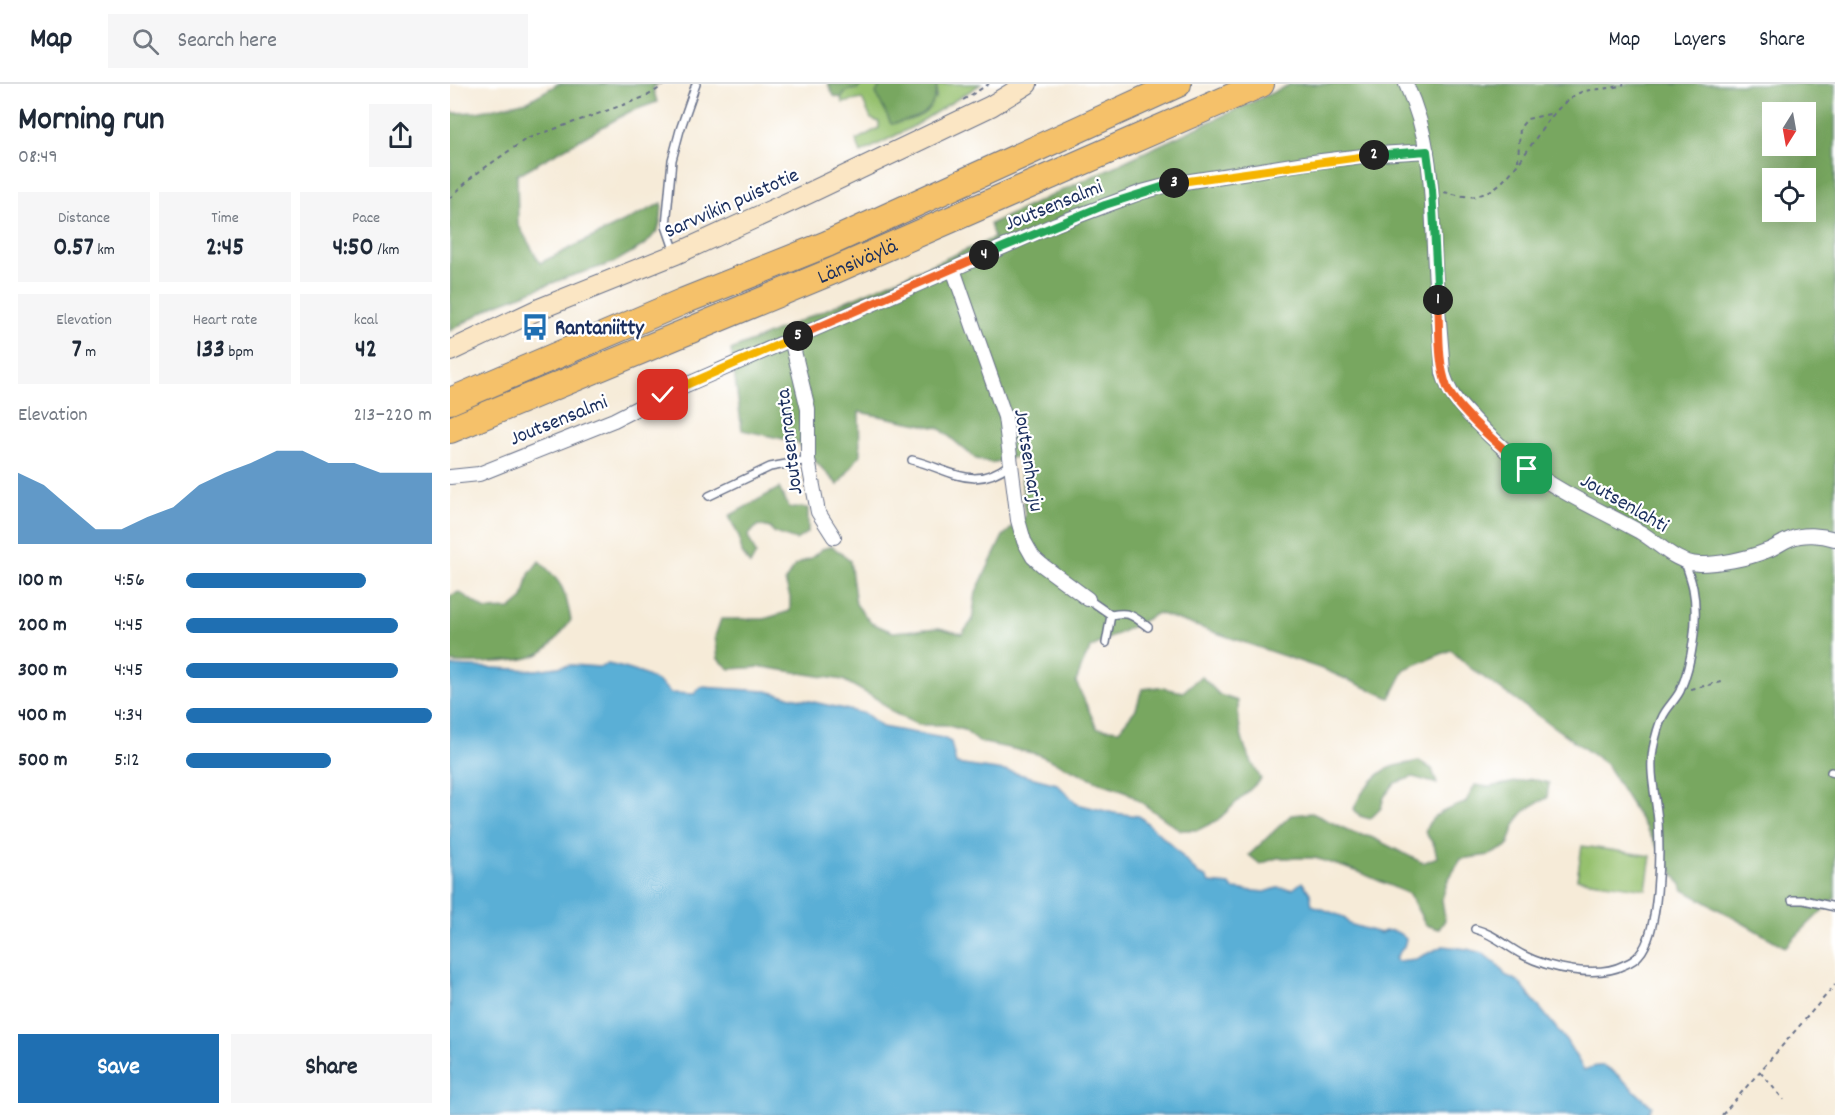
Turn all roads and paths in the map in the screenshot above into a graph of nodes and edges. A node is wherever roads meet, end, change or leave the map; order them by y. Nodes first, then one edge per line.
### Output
1 (666, 84) edge
2 (696, 84) edge
3 (1027, 84) edge
4 (1178, 84) edge
5 (1261, 84) edge
6 (1624, 84) edge
7 (1406, 86) edge
8 (1555, 113) junction
9 (1427, 151) junction
10 (1518, 161) junction
11 (1432, 190) junction
12 (450, 198) edge
13 (676, 254) junction
14 (953, 268) junction
15 (791, 339) junction
16 (450, 351) edge
17 (450, 401) edge
18 (450, 430) edge
19 (808, 460) junction
20 (912, 460) dead end
21 (1010, 464) junction
22 (450, 477) edge
23 (709, 496) dead end
24 (834, 537) dead end
25 (1835, 540) edge
26 (1685, 562) junction
27 (1088, 599) joint
28 (1111, 615) junction
29 (1148, 627) dead end
30 (1106, 644) dead end
31 (1726, 681) dead end
32 (1680, 691) junction
33 (1792, 900) dead end
34 (1835, 907) edge
35 (1475, 929) dead end
36 (1835, 985) edge
37 (1760, 1072) junction
38 (1784, 1100) dead end
39 (1722, 1115) edge

1 - 12 path
2 - 13 lane
3 - 13 main road, Sarvvikin puistotie
4 - 17 highway, Länsiväylä
5 - 18 highway, Länsiväylä
6 - 8 path
7 - 9 street, Joutsenlahti
8 - 10 path
8 - 10 path
9 - 11 street, Joutsenlahti
9 - 14 street, Joutsensalmi
10 - 11 path
11 - 26 street, Joutsenlahti
13 - 16 main road, Sarvvikin puistotie
14 - 15 street, Joutsensalmi
14 - 21 street, Joutsenharju
15 - 19 street, Joutsenranta
15 - 22 street, Joutsensalmi
19 - 23 lane
19 - 24 street, Joutsenranta
20 - 21 lane
21 - 27 street, Joutsenharju
25 - 26 street
26 - 32 lane
27 - 28 lane
28 - 29 lane
28 - 30 lane
31 - 32 path
32 - 35 lane
33 - 34 lane
36 - 37 path
37 - 38 path
37 - 39 path

